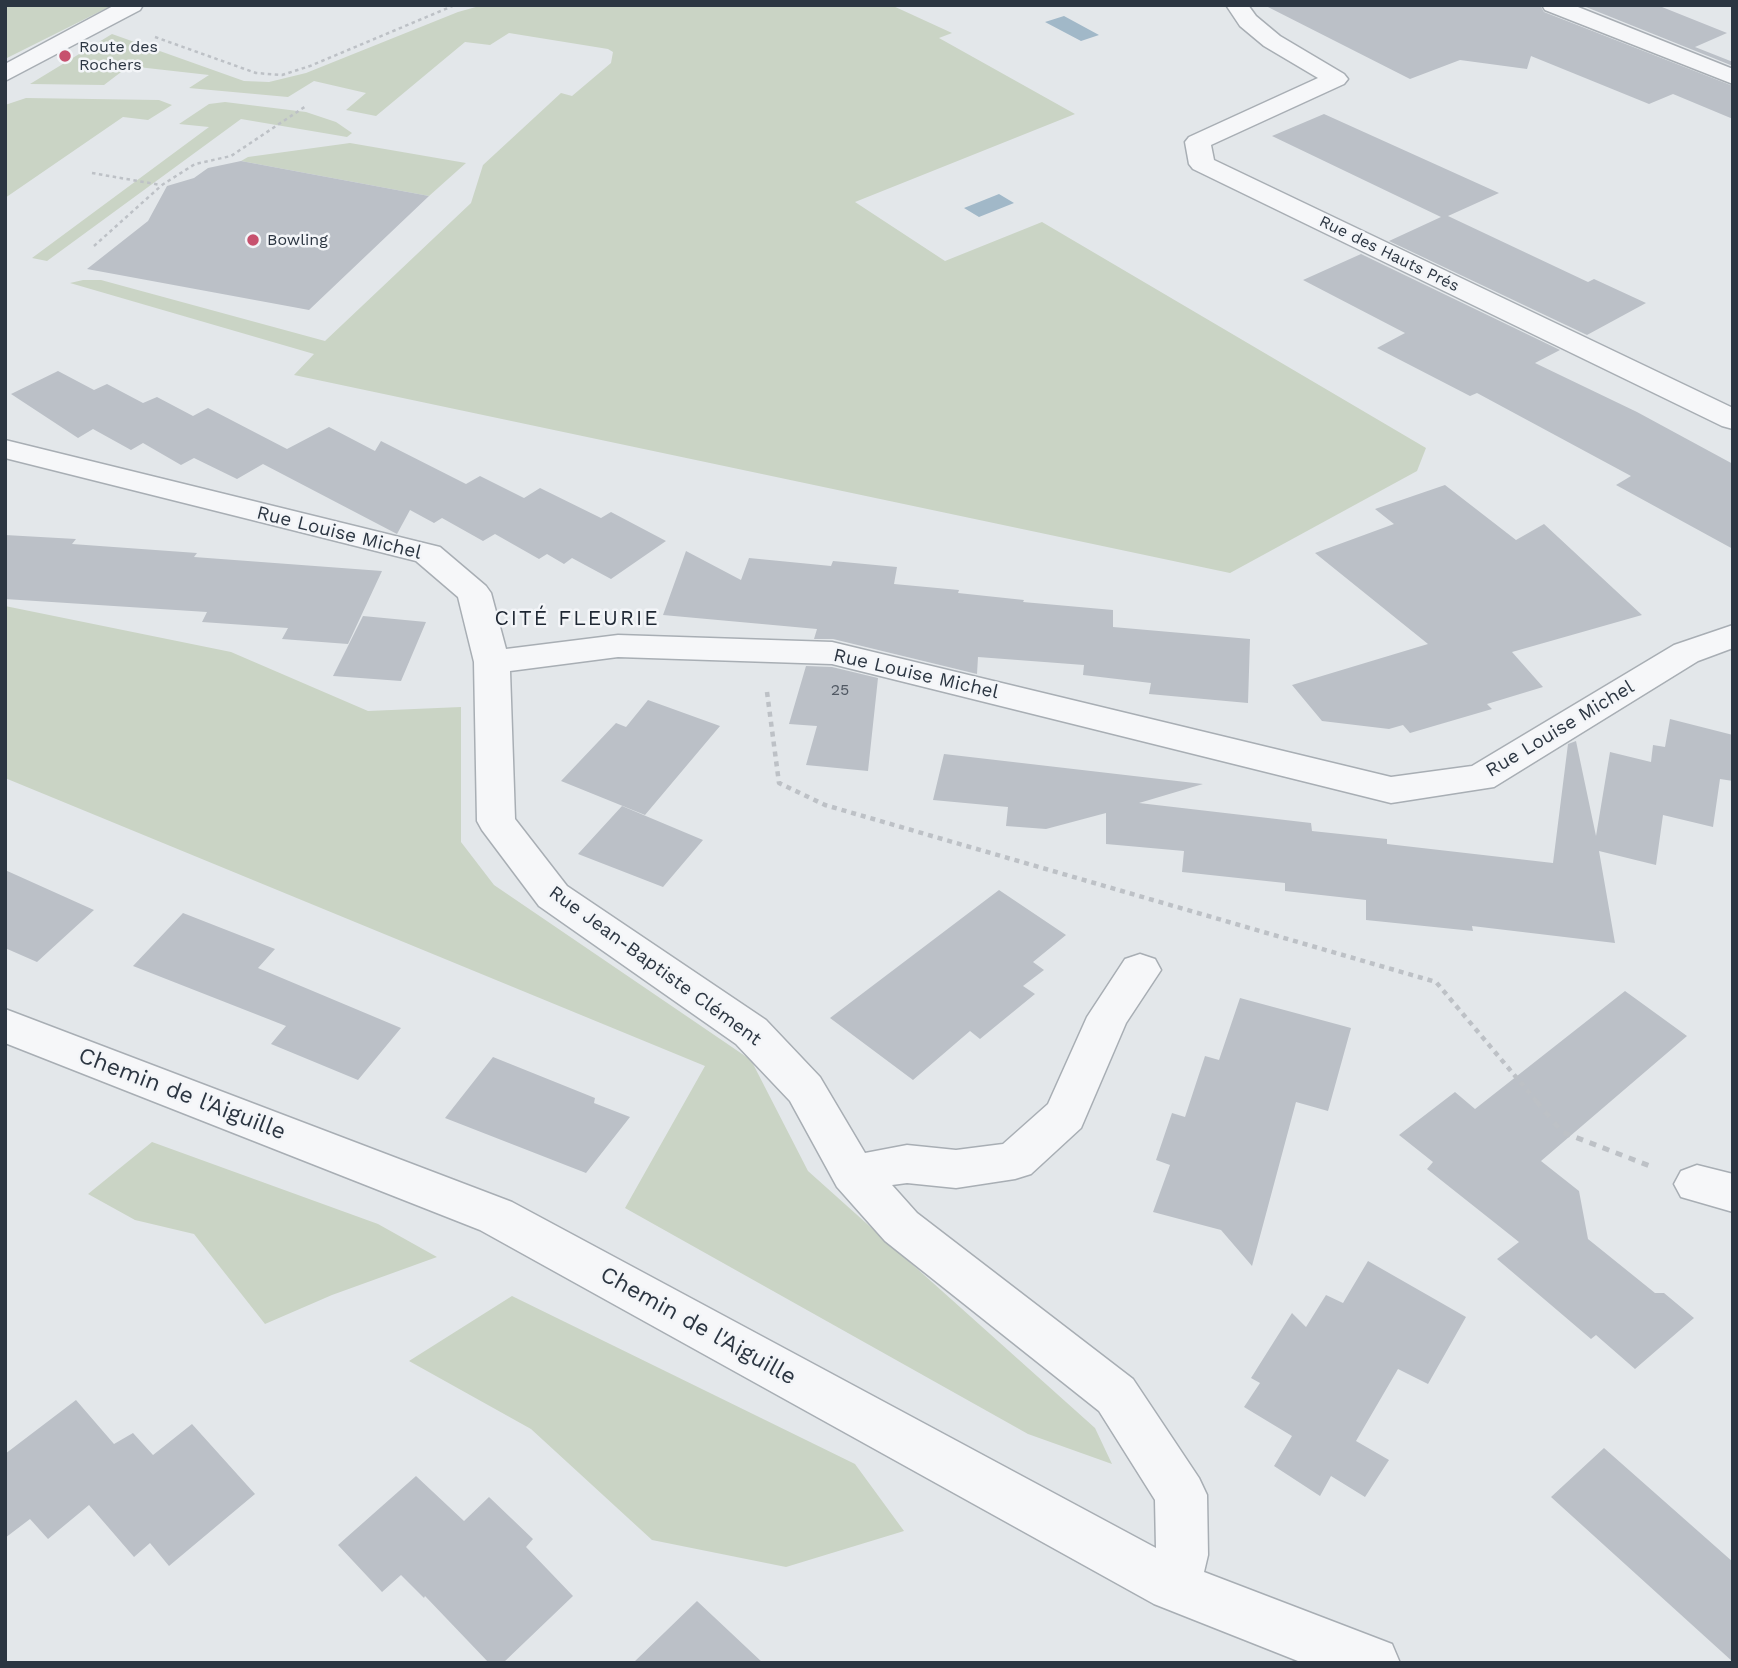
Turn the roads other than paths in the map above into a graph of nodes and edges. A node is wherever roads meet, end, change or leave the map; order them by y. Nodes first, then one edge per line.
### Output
1 (132, 5) edge
2 (1237, 5) edge
3 (1553, 5) edge
4 (1256, 51) dead end
5 (5, 74) edge
6 (1733, 77) edge
7 (1324, 84) junction
8 (1733, 420) edge
9 (5, 449) edge
10 (1733, 636) edge
11 (492, 662) junction
12 (1139, 970) dead end
13 (5, 1025) edge
14 (853, 1174) junction
15 (1174, 1586) junction
16 (1373, 1663) edge

1 - 5 street
2 - 7 street
3 - 6 street
4 - 7 street
7 - 8 street, Rue des Hauts Prés
9 - 11 street, Rue Louise Michel
10 - 11 street, Rue Louise Michel
11 - 14 street, Rue Jean-Baptiste Clément
12 - 14 street
13 - 15 street, Chemin de l'Aiguille
14 - 15 street, Rue Jean-Baptiste Clément
15 - 16 street, Chemin de l'Aiguille

